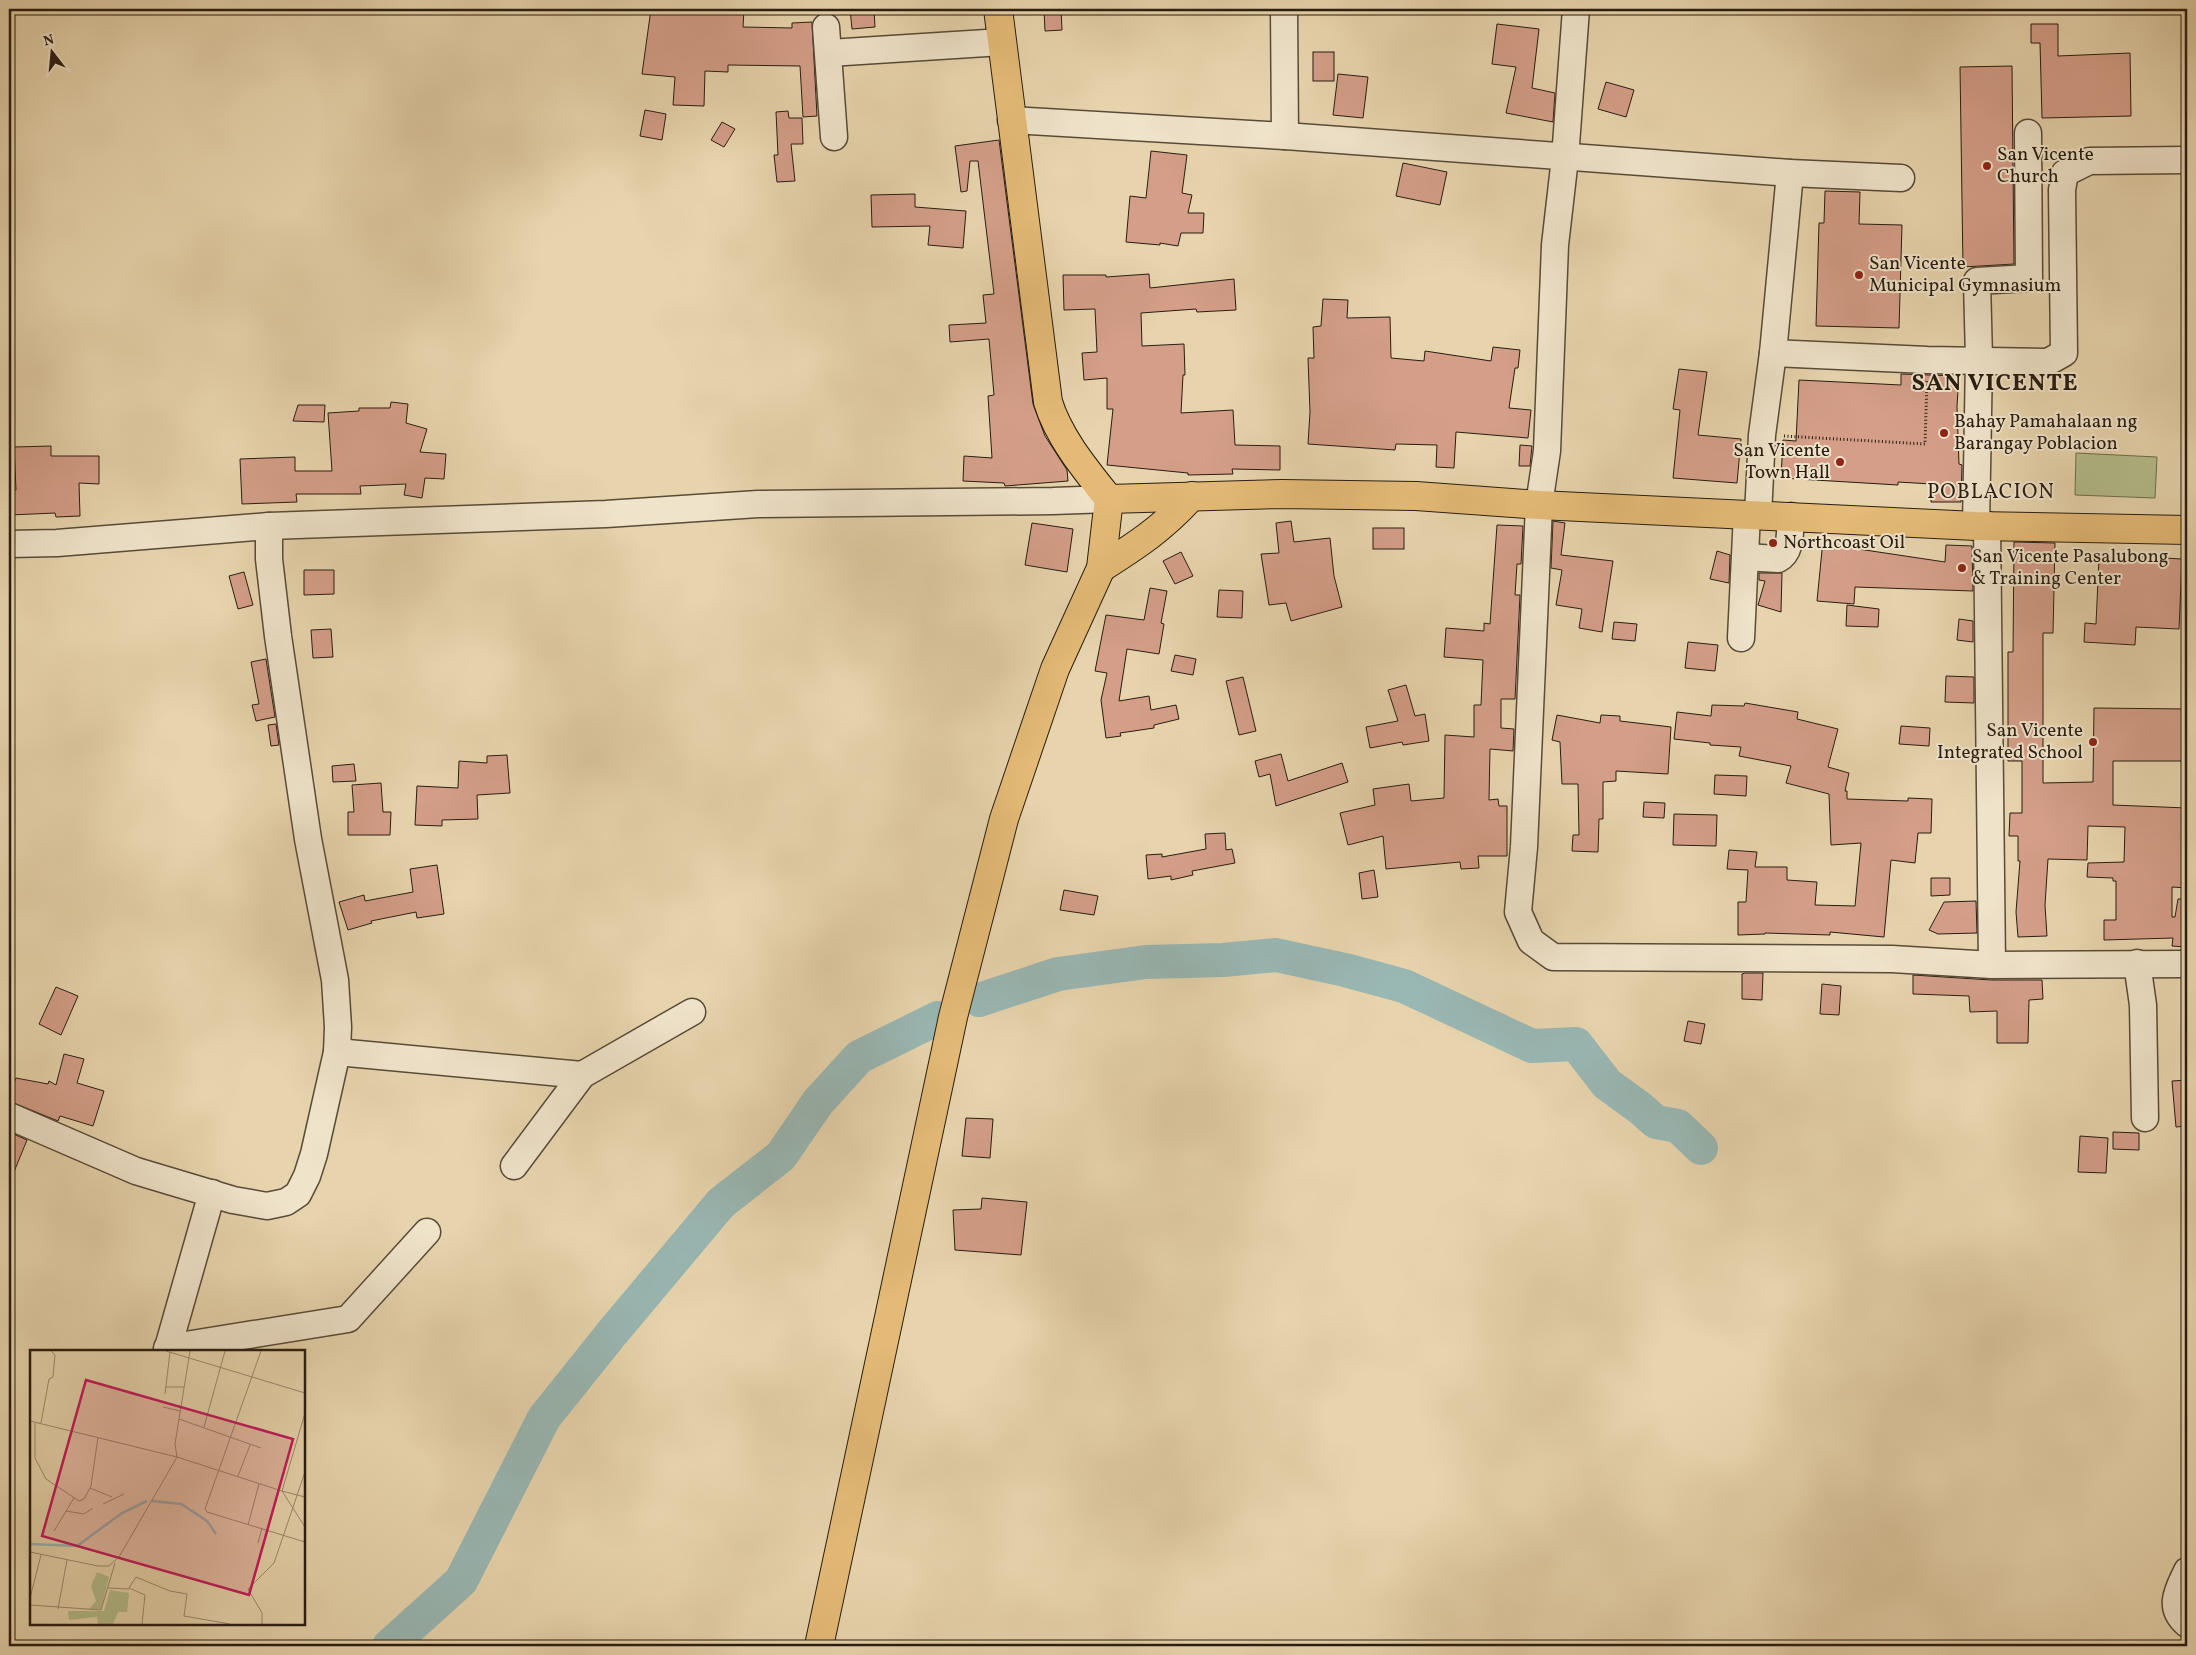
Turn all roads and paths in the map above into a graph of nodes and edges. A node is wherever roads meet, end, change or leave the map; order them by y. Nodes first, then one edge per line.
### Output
1 (998, 9) edge
2 (1284, 9) edge
3 (1576, 9) edge
4 (826, 27) dead end
5 (1002, 42) junction
6 (829, 52) junction
7 (1011, 120) junction
8 (2028, 132) dead end
9 (1285, 136) junction
10 (834, 137) dead end
11 (1565, 158) junction
12 (2187, 160) edge
13 (1790, 173) junction
14 (1901, 178) dead end
15 (1773, 353) junction
16 (1978, 359) junction
17 (1927, 360) junction
18 (1762, 435) junction
19 (1192, 496) junction
20 (1109, 499) junction
21 (1538, 505) junction
22 (1752, 514) junction
23 (1790, 516) junction
24 (269, 526) junction
25 (1982, 526) junction
26 (2187, 530) edge
27 (9, 544) edge
28 (1744, 557) junction
29 (1101, 568) junction
30 (1741, 638) dead end
31 (2137, 963) junction
32 (2187, 964) edge
33 (1992, 965) junction
34 (692, 1012) dead end
35 (337, 1052) junction
36 (582, 1075) junction
37 (9, 1116) edge
38 (2145, 1118) dead end
39 (514, 1166) dead end
40 (212, 1193) junction
41 (428, 1232) dead end
42 (167, 1350) edge
43 (2187, 1570) edge
44 (2187, 1624) edge
45 (819, 1646) edge

1 - 5 main road
2 - 9 street
3 - 11 street
4 - 6 street
5 - 6 street
5 - 7 main road
6 - 10 street
7 - 9 street
7 - 20 main road
8 - 16 street
9 - 11 street
11 - 13 street
11 - 21 street
12 - 16 street
13 - 14 street
13 - 15 street
15 - 17 street
15 - 18 street
16 - 17 street
16 - 25 street
17 - 18 path
18 - 22 street
19 - 20 main road
19 - 21 main road
19 - 29 main road
20 - 24 street
20 - 29 main road
21 - 22 main road
21 - 33 street
22 - 23 main road
22 - 28 street
23 - 25 main road
23 - 28 street
24 - 27 street
24 - 35 street
25 - 26 main road
25 - 33 street
28 - 30 street
29 - 45 main road
31 - 32 street
31 - 33 street
31 - 38 street
34 - 36 street
35 - 36 street
35 - 40 street
36 - 39 street
37 - 40 street
40 - 42 street
41 - 42 street
43 - 44 street

